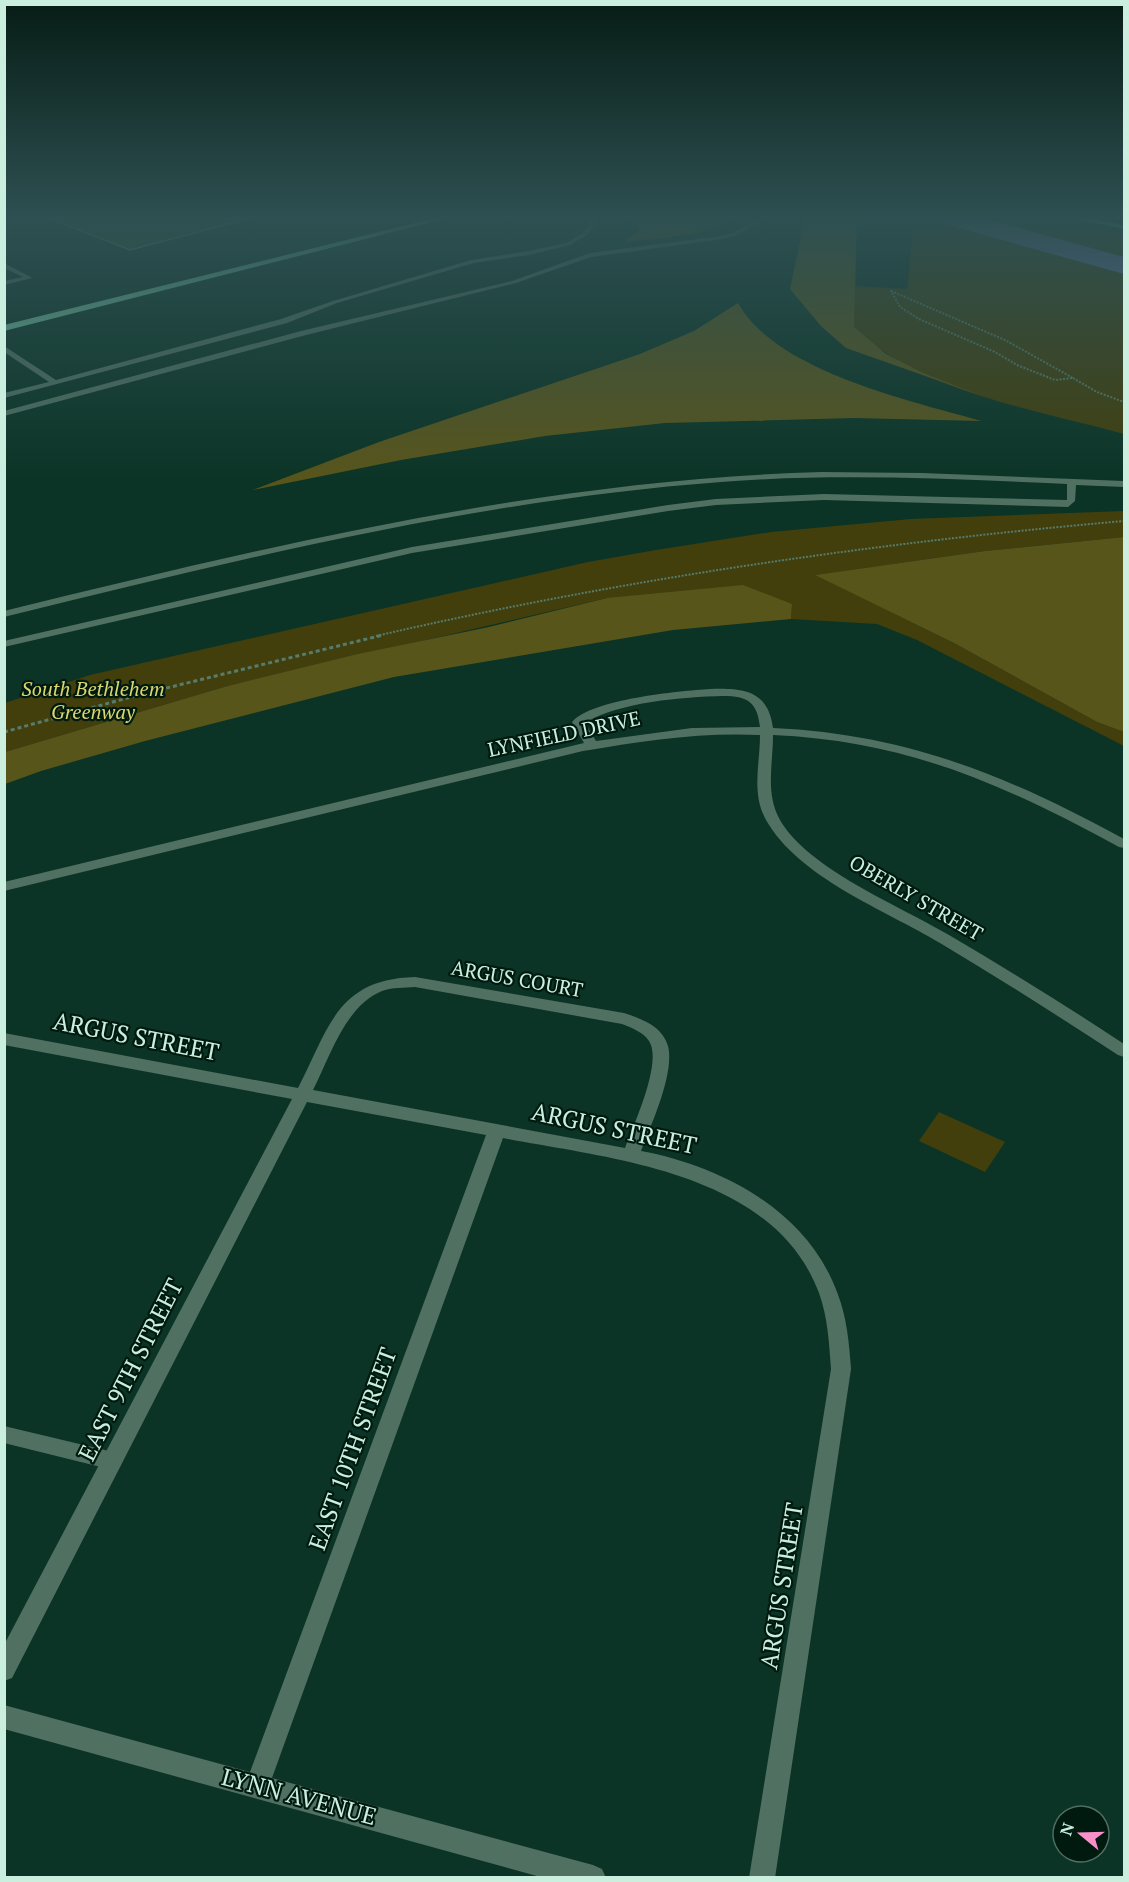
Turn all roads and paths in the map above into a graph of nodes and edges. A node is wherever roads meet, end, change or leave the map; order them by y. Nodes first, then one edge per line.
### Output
1 (93, 306) edge
2 (325, 306) edge
3 (416, 306) edge
4 (899, 306) edge
5 (923, 306) edge
6 (4, 328) edge
7 (4, 348) edge
8 (1072, 378) junction
9 (53, 381) junction
10 (4, 396) edge
11 (1125, 402) edge
12 (4, 414) edge
13 (1072, 482) junction
14 (1125, 484) edge
15 (1125, 521) edge
16 (4, 614) edge
17 (4, 644) edge
18 (767, 730) junction
19 (4, 732) edge
20 (592, 745) junction
21 (1125, 844) edge
22 (4, 887) edge
23 (4, 1039) edge
24 (1125, 1051) edge
25 (302, 1094) junction
26 (496, 1130) junction
27 (631, 1155) junction
28 (4, 1434) edge
29 (113, 1461) junction
30 (4, 1670) edge
31 (4, 1717) edge
32 (257, 1785) junction
33 (593, 1878) edge
34 (762, 1878) edge

1 - 6 highway
2 - 9 lane
3 - 12 lane
4 - 8 path
5 - 8 path
7 - 9 lane
8 - 11 path
9 - 10 lane
13 - 14 lane
13 - 16 lane
13 - 17 lane
15 - 19 path
18 - 20 street, LYNFIELD DRIVE
18 - 20 street
18 - 21 street, LYNFIELD DRIVE
18 - 24 street, OBERLY STREET
20 - 22 street, LYNFIELD DRIVE
23 - 25 street, ARGUS STREET
25 - 26 street, ARGUS STREET
25 - 27 street, ARGUS COURT
25 - 29 street, EAST 9TH STREET
26 - 27 street, ARGUS STREET
26 - 32 street, EAST 10TH STREET
27 - 34 street, ARGUS STREET
28 - 29 lane
29 - 30 street, EAST 9TH STREET
31 - 32 street, LYNN AVENUE
32 - 33 street, LYNN AVENUE

